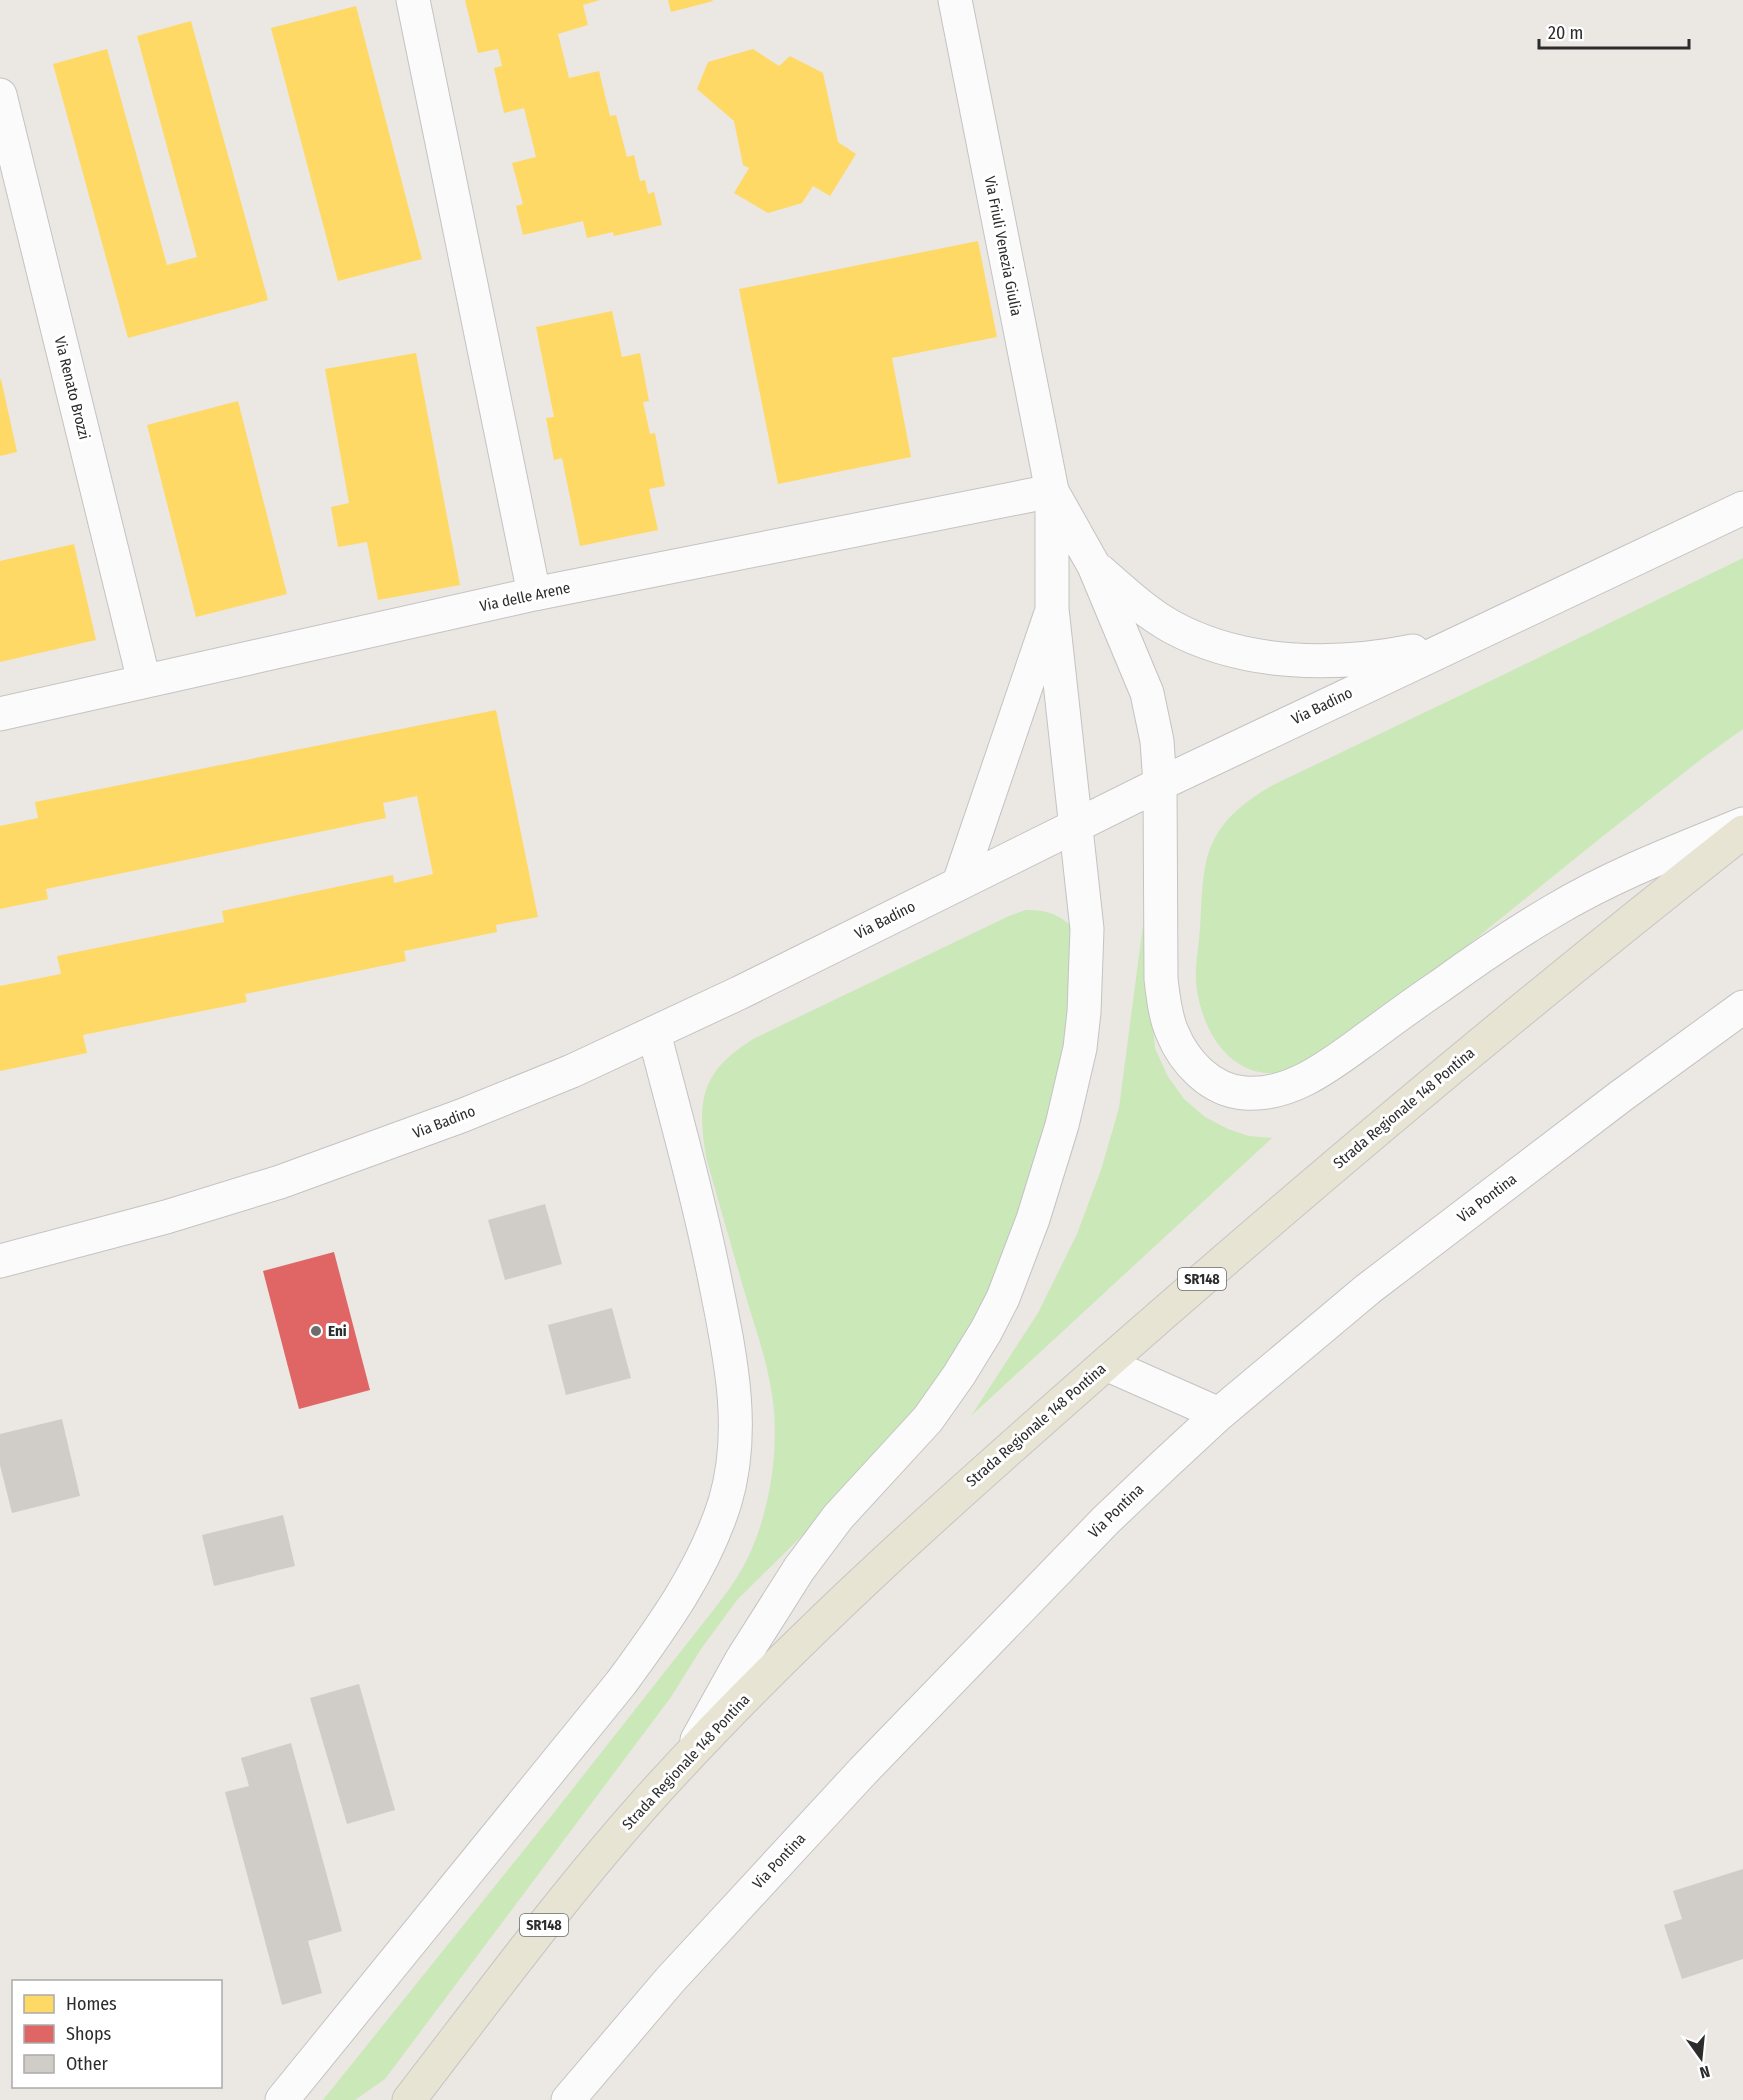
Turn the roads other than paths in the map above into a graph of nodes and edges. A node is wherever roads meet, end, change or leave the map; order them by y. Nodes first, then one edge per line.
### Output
1 (413, 0) edge
2 (955, 0) edge
3 (0, 95) edge
4 (1052, 491) junction
5 (1743, 508) edge
6 (1094, 566) junction
7 (534, 594) junction
8 (1052, 609) junction
9 (1461, 640) junction
10 (144, 681) junction
11 (0, 714) edge
12 (1160, 784) junction
13 (1743, 824) edge
14 (1077, 825) junction
15 (1743, 832) edge
16 (958, 883) junction
17 (1743, 1007) edge
18 (654, 1033) junction
19 (0, 1260) edge
20 (1106, 1364) junction
21 (1219, 1414) junction
22 (688, 1757) junction
23 (282, 2100) edge
24 (409, 2100) edge
25 (567, 2100) edge

1 - 7 street
2 - 4 street, Via Friuli Venezia Giulia
3 - 10 street, Via Renato Brozzi
4 - 6 street
4 - 7 street, Via delle Arene
4 - 8 street
5 - 9 street, Via Badino
6 - 9 street
6 - 12 street
7 - 10 street, Via delle Arene
8 - 14 street
8 - 16 street
9 - 12 street, Via Badino
10 - 11 street, Via delle Arene
12 - 13 street
12 - 14 street, Via Badino
14 - 16 street, Via Badino
14 - 22 street
15 - 20 main road, Strada Regionale 148 Pontina / SR148
16 - 18 street, Via Badino
17 - 21 street, Via Pontina
18 - 19 street, Via Badino
18 - 23 street
20 - 21 street
20 - 22 main road, Strada Regionale 148 Pontina / SR148
21 - 25 street, Via Pontina
22 - 24 main road, Strada Regionale 148 Pontina / SR148

